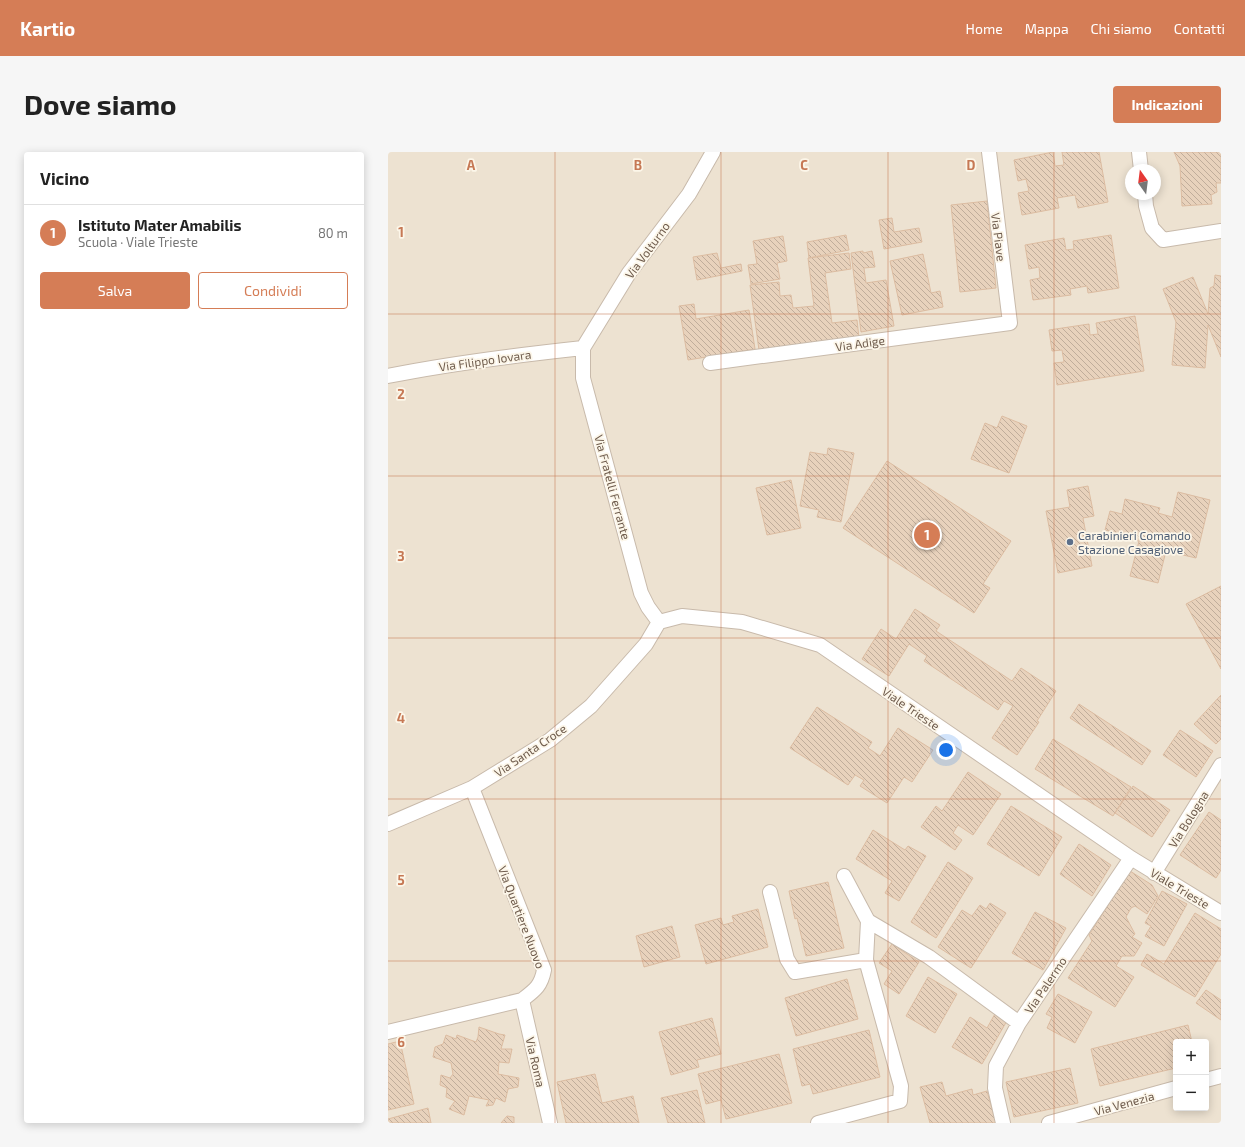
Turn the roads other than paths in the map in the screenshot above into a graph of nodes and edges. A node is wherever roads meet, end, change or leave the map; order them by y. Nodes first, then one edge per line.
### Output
1 (713, 152) edge
2 (989, 152) edge
3 (1139, 152) edge
4 (1140, 164) edge
5 (1146, 200) edge
6 (1221, 232) edge
7 (1010, 323) joint
8 (584, 348) junction
9 (710, 363) dead end
10 (388, 376) edge
11 (659, 622) junction
12 (1221, 765) edge
13 (472, 788) junction
14 (388, 824) edge
15 (1131, 858) junction
16 (1154, 873) junction
17 (844, 876) dead end
18 (770, 892) dead end
19 (1221, 913) edge
20 (868, 921) junction
21 (866, 960) junction
22 (522, 1000) junction
23 (1019, 1023) junction
24 (388, 1032) edge
25 (1221, 1076) edge
26 (1209, 1079) edge
27 (1173, 1089) edge
28 (550, 1123) edge
29 (818, 1123) edge
30 (1002, 1123) edge
31 (1049, 1123) edge

1 - 8 street, Via Volturno
2 - 7 street, Via Piave
3 - 4 street
5 - 6 street
7 - 9 street, Via Adige
8 - 10 street, Via Filippo Iovara
8 - 11 street, Via Fratelli Ferrante
11 - 13 street, Via Santa Croce
11 - 15 street, Viale Trieste
12 - 16 street, Via Bologna
13 - 14 street, Via Santa Croce
13 - 22 street, Via Quartiere Nuovo
15 - 16 street, Viale Trieste
15 - 23 street, Via Palermo
16 - 19 street, Viale Trieste
17 - 20 street
18 - 21 street
20 - 21 street
20 - 23 street
21 - 29 street
22 - 24 street, Via Quartiere Nuovo
22 - 28 street, Via Roma
23 - 30 street, Via Palermo
25 - 26 street
27 - 31 street, Via Venezia

